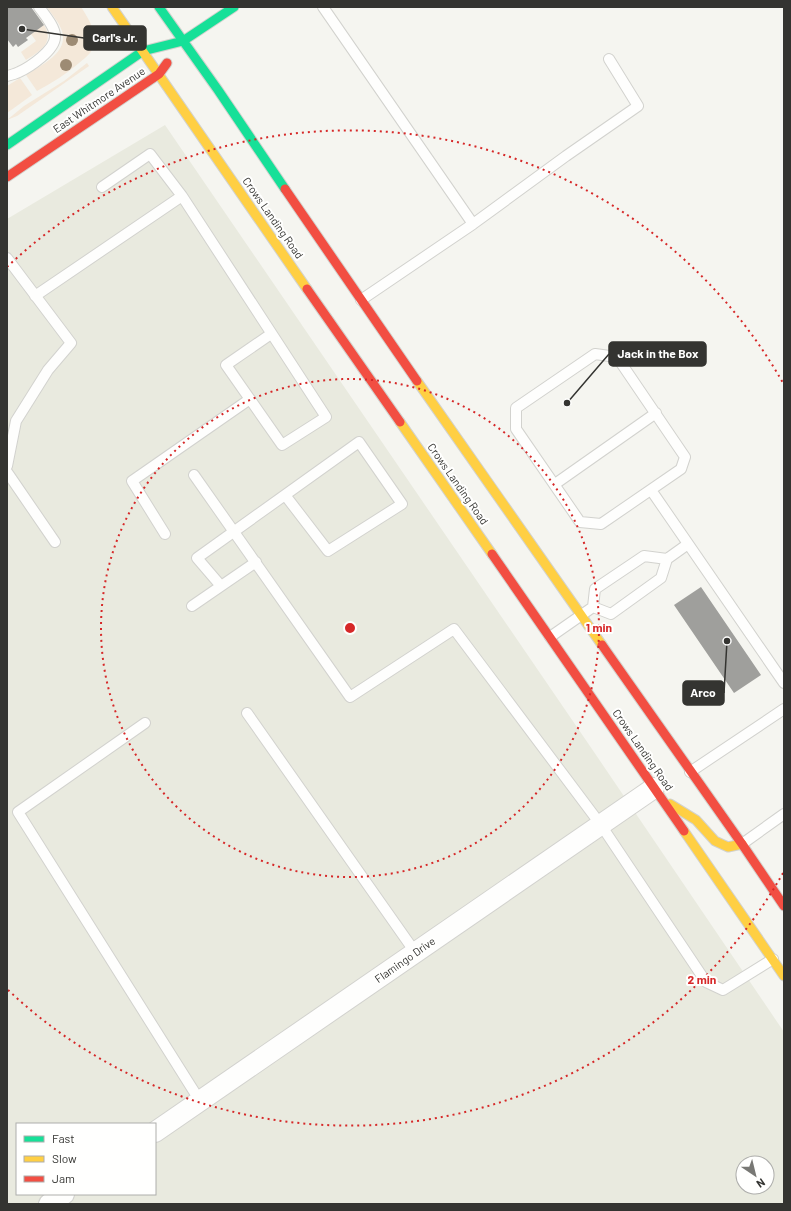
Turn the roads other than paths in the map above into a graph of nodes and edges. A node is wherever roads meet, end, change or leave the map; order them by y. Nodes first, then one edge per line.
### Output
1 (39, 7) edge
2 (112, 7) edge
3 (159, 7) edge
4 (234, 7) edge
5 (323, 7) edge
6 (183, 41) junction
7 (143, 51) junction
8 (609, 59) dead end
9 (159, 74) junction
10 (7, 76) edge
11 (7, 145) edge
12 (7, 177) edge
13 (102, 187) dead end
14 (182, 196) junction
15 (473, 224) junction
16 (7, 258) edge
17 (36, 296) junction
18 (361, 300) junction
19 (271, 334) junction
20 (250, 399) junction
21 (656, 413) junction
22 (7, 466) edge
23 (7, 472) edge
24 (194, 474) dead end
25 (554, 484) junction
26 (650, 490) junction
27 (286, 496) junction
28 (235, 532) junction
29 (164, 534) dead end
30 (55, 542) dead end
31 (688, 544) junction
32 (667, 558) junction
33 (256, 562) junction
34 (221, 586) junction
35 (192, 606) dead end
36 (593, 607) junction
37 (580, 616) junction
38 (550, 637) junction
39 (784, 683) edge
40 (784, 709) edge
41 (247, 713) dead end
42 (145, 723) dead end
43 (690, 772) junction
44 (658, 793) junction
45 (784, 814) edge
46 (601, 825) junction
47 (742, 844) junction
48 (784, 906) edge
49 (415, 952) junction
50 (773, 959) junction
51 (784, 976) edge
52 (200, 1101) junction
53 (156, 1131) edge
54 (62, 1195) edge
55 (49, 1204) edge

1 - 10 lane
2 - 7 main road, Crows Landing Road
3 - 6 main road
4 - 6 main road
5 - 15 lane
6 - 7 main road, East Whitmore Avenue
6 - 9 main road, East Whitmore Avenue
6 - 18 main road
7 - 9 main road, Crows Landing Road
7 - 11 main road, East Whitmore Avenue
8 - 15 lane
9 - 12 main road, East Whitmore Avenue
9 - 38 main road, Crows Landing Road
13 - 14 lane
14 - 17 lane
14 - 19 lane
15 - 18 lane
16 - 17 lane
17 - 22 lane
18 - 37 main road
19 - 20 lane
19 - 20 lane
20 - 29 lane
21 - 25 lane
21 - 25 lane
21 - 26 lane
23 - 30 lane
24 - 28 lane
25 - 26 lane
26 - 31 lane
27 - 27 lane
27 - 28 lane
28 - 33 lane
28 - 34 lane
31 - 32 lane
31 - 39 lane
32 - 36 lane
32 - 36 lane
33 - 34 lane
33 - 46 lane
34 - 35 lane
36 - 37 lane
37 - 38 lane
37 - 43 main road
38 - 44 main road, Crows Landing Road
40 - 43 lane
41 - 49 lane
42 - 52 lane
43 - 47 main road
44 - 46 street, Flamingo Drive
44 - 47 main road
44 - 50 main road, Crows Landing Road
45 - 47 lane
46 - 49 street, Flamingo Drive
46 - 50 lane
47 - 48 main road
49 - 52 street, Flamingo Drive
50 - 51 main road, Crows Landing Road
52 - 53 street, Flamingo Drive
54 - 55 street

